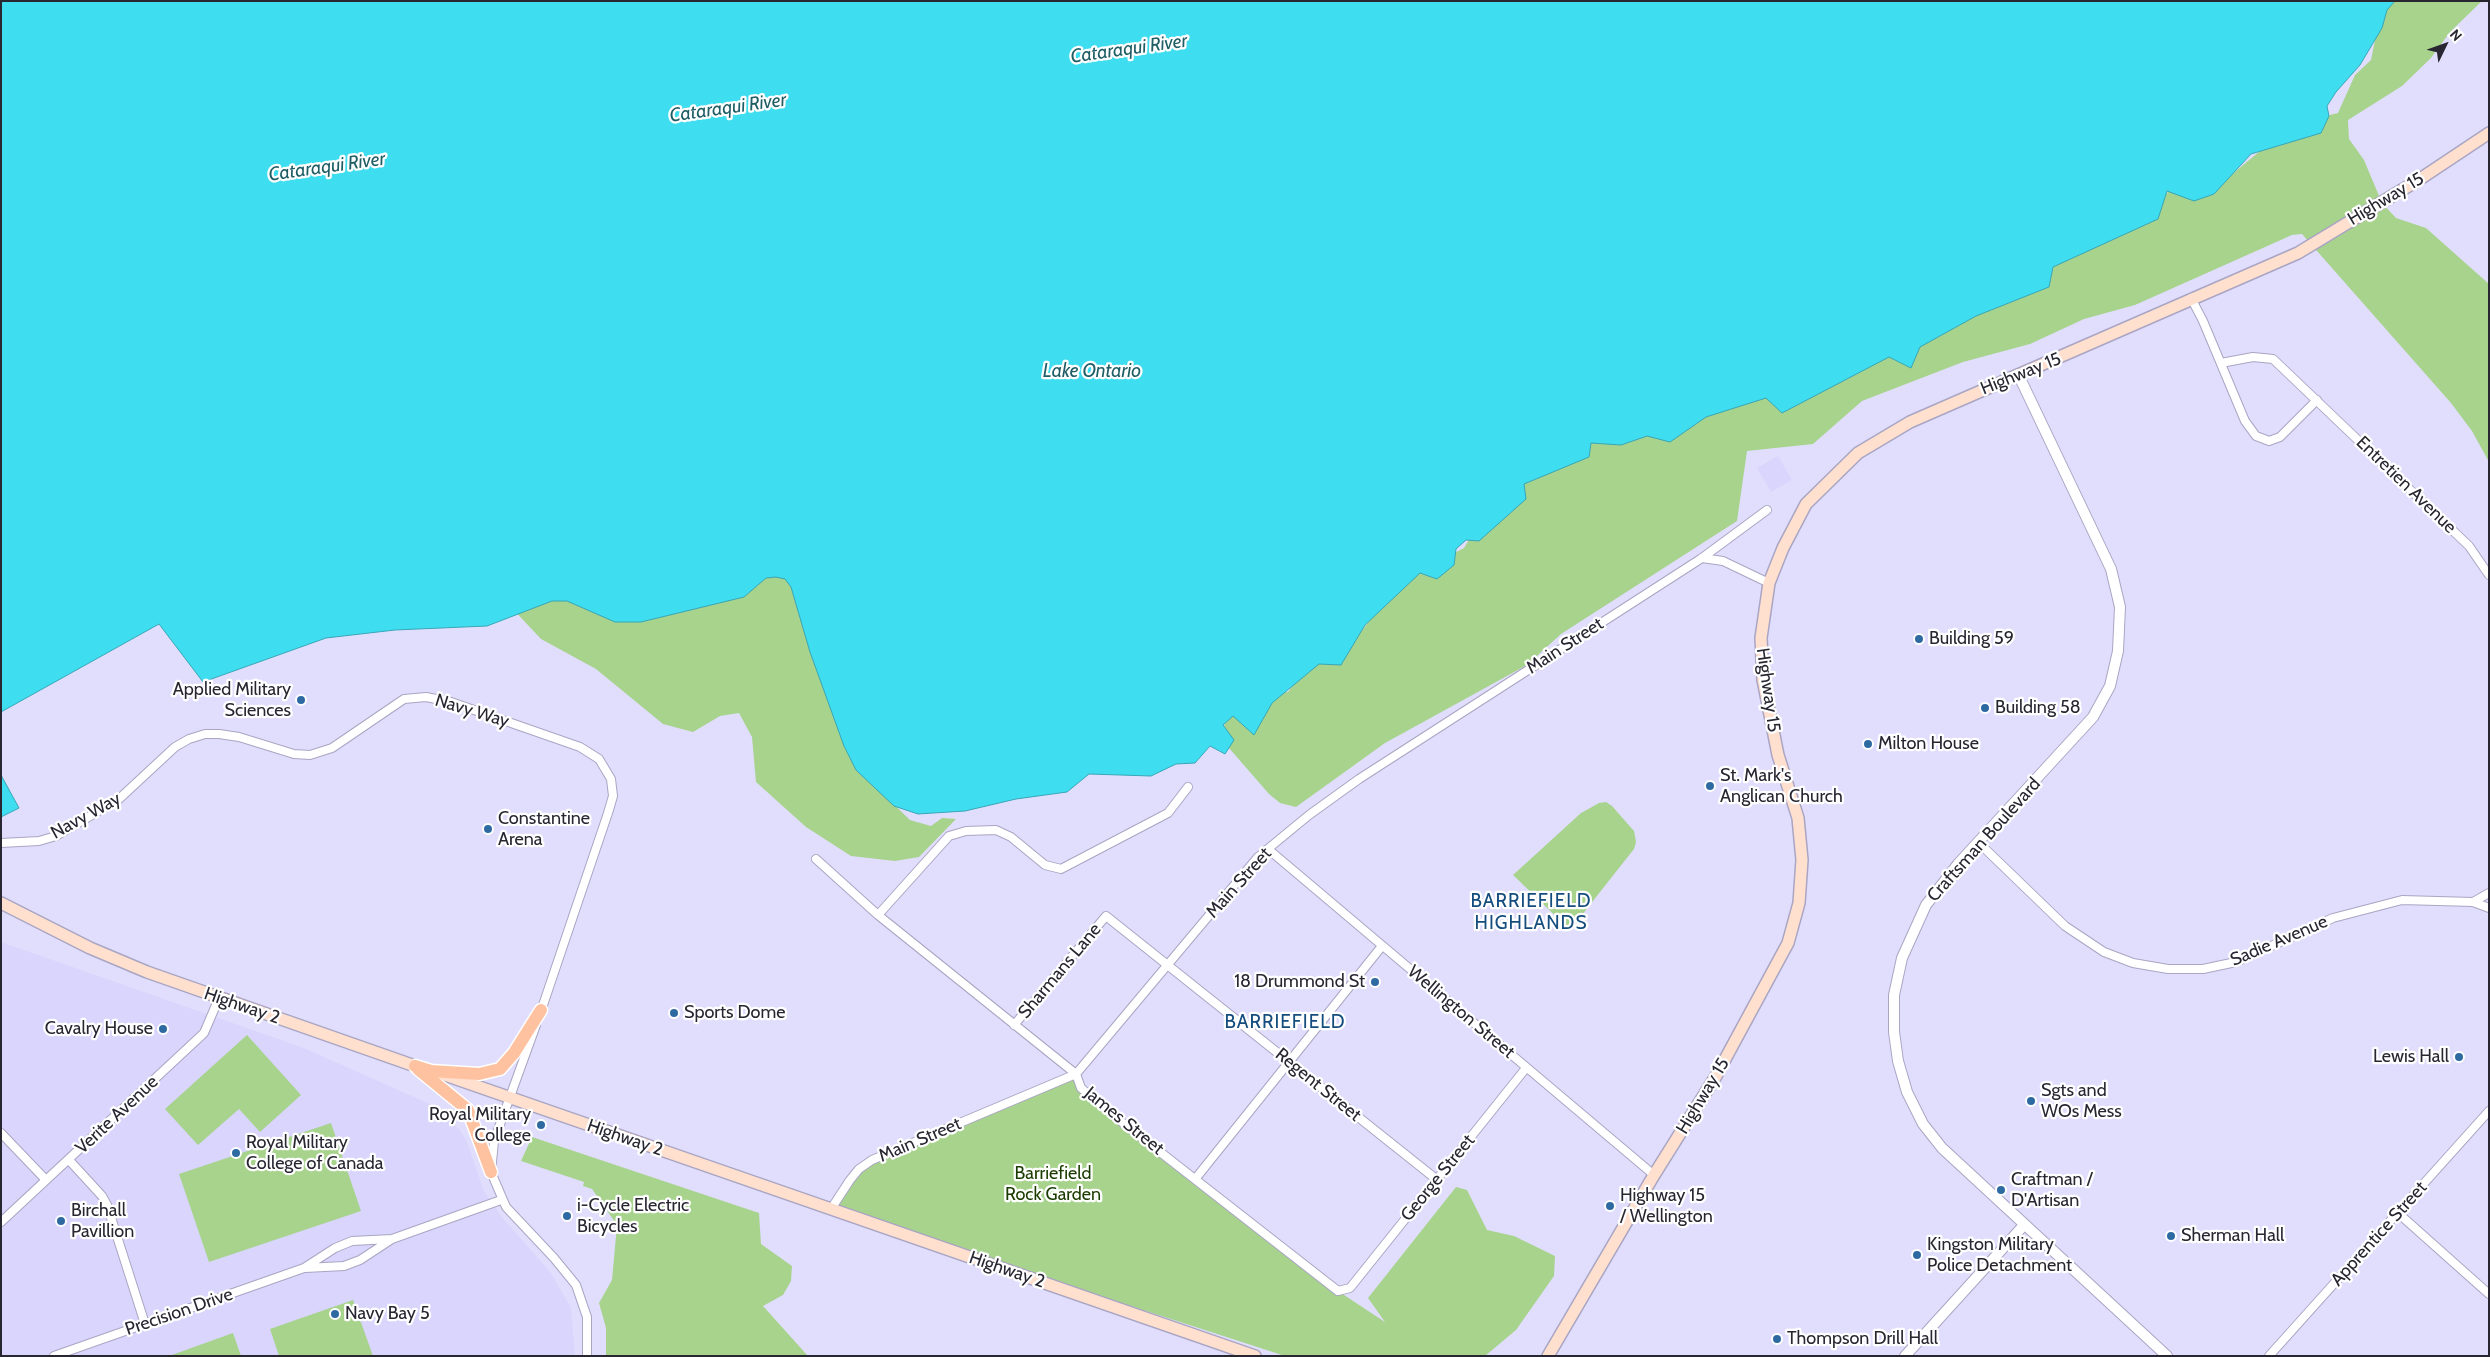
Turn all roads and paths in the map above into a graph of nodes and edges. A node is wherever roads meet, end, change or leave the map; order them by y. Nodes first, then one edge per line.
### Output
1 (2489, 134) edge
2 (2191, 298) junction
3 (2221, 363) junction
4 (2018, 374) junction
5 (2317, 400) junction
6 (1768, 510) dead end
7 (1702, 558) junction
8 (2489, 576) edge
9 (1769, 583) junction
10 (1188, 787) dead end
11 (1, 842) edge
12 (1978, 842) junction
13 (1268, 849) junction
14 (816, 859) dead end
15 (2489, 893) edge
16 (2473, 902) junction
17 (1, 903) edge
18 (2489, 908) edge
19 (878, 915) junction
20 (1106, 916) joint
21 (1382, 946) junction
22 (1168, 965) junction
23 (219, 998) junction
24 (541, 1010) junction
25 (1014, 1026) junction
26 (1288, 1062) junction
27 (415, 1066) junction
28 (1526, 1068) junction
29 (431, 1071) junction
30 (1076, 1074) junction
31 (511, 1098) junction
32 (2489, 1111) edge
33 (1, 1133) edge
34 (69, 1160) junction
35 (491, 1172) junction
36 (1654, 1175) junction
37 (1196, 1178) junction
38 (1436, 1179) junction
39 (46, 1180) junction
40 (501, 1200) junction
41 (831, 1209) junction
42 (2398, 1213) junction
43 (1, 1222) edge
44 (2024, 1225) junction
45 (392, 1239) junction
46 (304, 1268) junction
47 (1350, 1288) joint
48 (2489, 1294) edge
49 (145, 1324) junction
50 (54, 1356) edge
51 (587, 1356) edge
52 (1255, 1356) edge
53 (1548, 1356) edge
54 (1905, 1356) edge
55 (2167, 1356) edge
56 (2269, 1356) edge

1 - 2 main road, Highway 15
2 - 3 street
2 - 4 main road, Highway 15
3 - 5 street, Entretien Avenue
3 - 5 street
4 - 9 main road, Highway 15
4 - 12 street, Craftsman Boulevard
5 - 8 street, Entretien Avenue
6 - 7 street, Main Street
7 - 9 street
7 - 13 street, Main Street
9 - 36 main road, Highway 15
10 - 19 street
11 - 24 street, Navy Way
12 - 16 street, Sadie Avenue
12 - 44 street, Craftsman Boulevard
13 - 21 street, Wellington Street
13 - 22 street, Main Street
14 - 19 street, James Street
15 - 16 street
16 - 18 street
17 - 23 main road, Highway 2
19 - 25 street, James Street
20 - 22 street, Regent Street
20 - 25 street, Sharmans Lane
21 - 26 street
21 - 28 street, Wellington Street
22 - 26 street, Regent Street
22 - 30 street, Main Street
23 - 27 main road, Highway 2
23 - 34 street, Verite Avenue
24 - 29 main road
24 - 31 street, Navy Way
25 - 30 street, James Street
26 - 37 street
26 - 38 street, Regent Street
27 - 29 main road, Highway 2
27 - 35 main road
28 - 36 street, Wellington Street
28 - 38 street, George Street
29 - 31 main road, Highway 2
30 - 37 street, James Street
30 - 41 street, Main Street
31 - 35 street, Navy Way
31 - 41 main road, Highway 2
32 - 42 street, Apprentice Street
33 - 39 street
34 - 39 street, Verite Avenue
34 - 49 street
35 - 40 street
36 - 53 main road, Highway 15
37 - 47 street, James Street
38 - 47 street, George Street
39 - 43 street, Verite Avenue
40 - 45 street, Precision Drive
40 - 51 street
41 - 52 main road, Highway 2
42 - 48 street
42 - 56 street, Apprentice Street
44 - 54 street
44 - 55 street, Craftsman Boulevard
45 - 46 street, Precision Drive
45 - 46 street, Precision Drive
46 - 49 street, Precision Drive
49 - 50 street, Precision Drive

